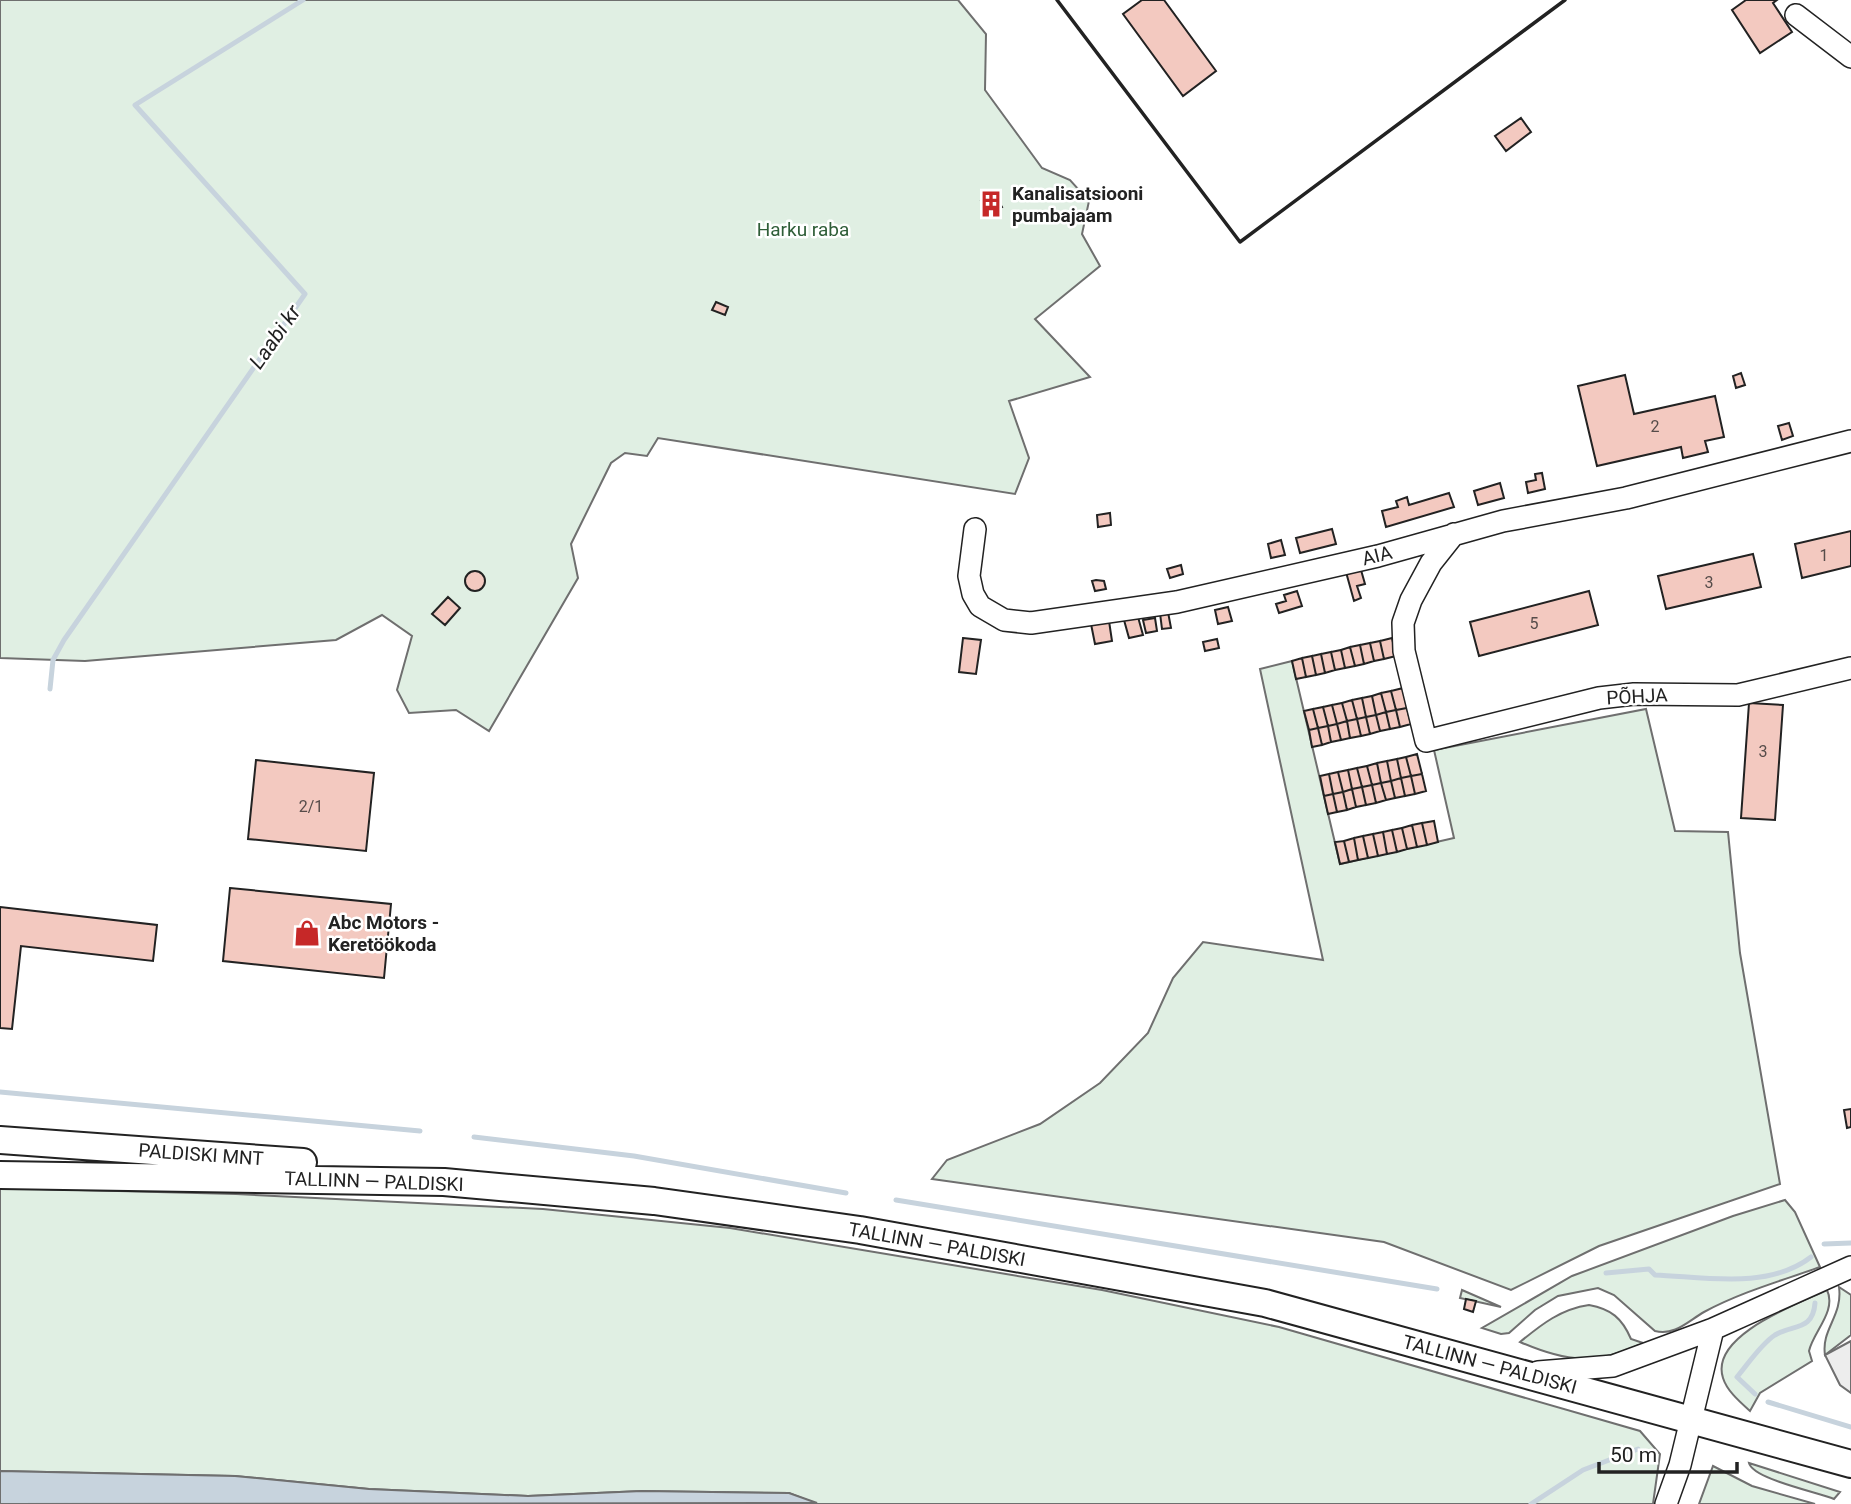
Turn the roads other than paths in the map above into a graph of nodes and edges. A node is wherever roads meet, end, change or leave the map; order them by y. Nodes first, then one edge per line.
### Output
1 (1796, 15) dead end
2 (1851, 57) edge
3 (1851, 441) edge
4 (975, 529) dead end
5 (1454, 534) junction
6 (1851, 668) edge
7 (0, 1140) edge
8 (0, 1175) edge
9 (443, 1182) junction
10 (1851, 1267) edge
11 (1713, 1329) junction
12 (1525, 1373) junction
13 (1689, 1420) junction
14 (1851, 1464) edge
15 (1666, 1504) edge

1 - 2 street
3 - 5 street, AIA
4 - 5 street, AIA
5 - 6 street, PÕHJA
7 - 9 main road, PALDISKI MNT
8 - 9 main road, TALLINN — PALDISKI
9 - 12 main road, TALLINN — PALDISKI
10 - 11 street
11 - 12 street
11 - 13 street
12 - 13 main road, TALLINN — PALDISKI
13 - 14 main road, TALLINN — PALDISKI
13 - 15 street

